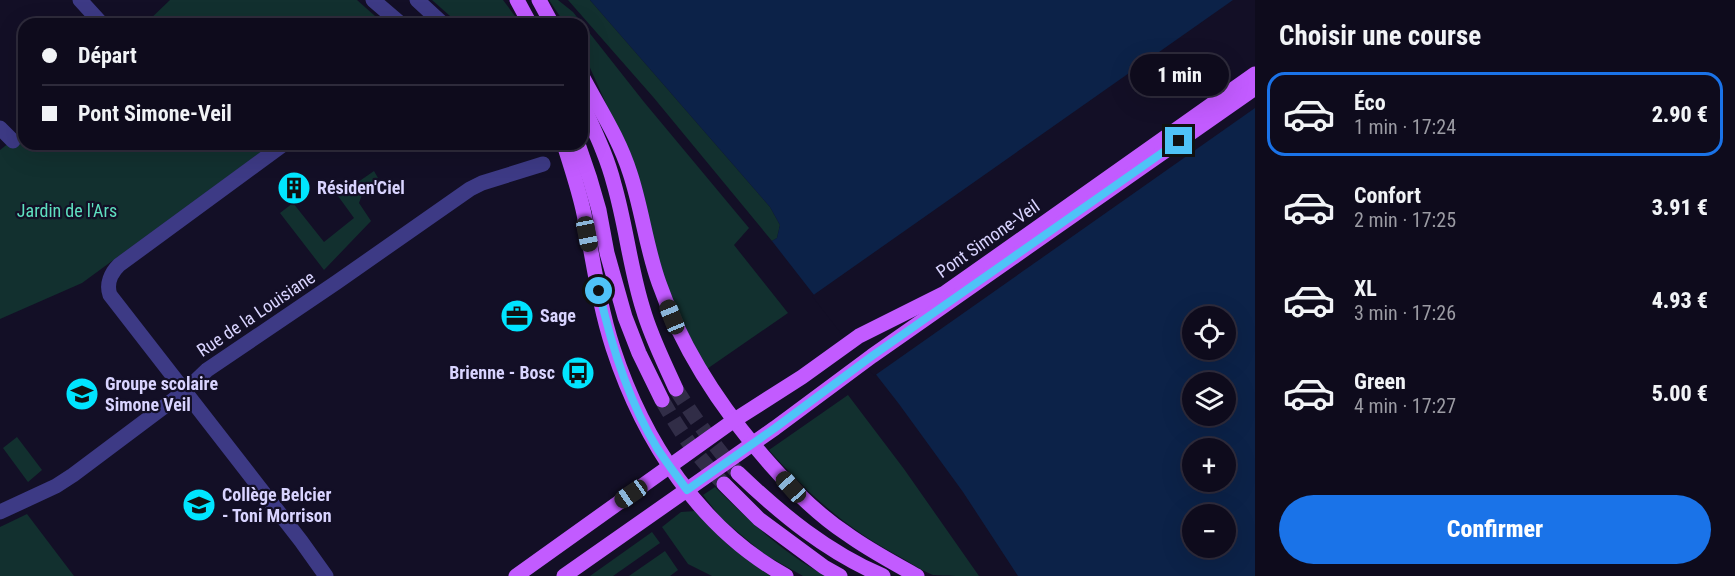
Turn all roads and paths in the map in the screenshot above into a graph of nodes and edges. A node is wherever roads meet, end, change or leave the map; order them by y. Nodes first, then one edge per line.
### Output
1 (80, 0) edge
2 (373, 0) edge
3 (417, 0) edge
4 (517, 0) edge
5 (539, 0) edge
6 (96, 18) edge
7 (394, 18) edge
8 (435, 18) edge
9 (527, 18) edge
10 (548, 18) edge
11 (1255, 74) edge
12 (588, 86) edge
13 (1255, 88) edge
14 (588, 117) edge
15 (0, 128) edge
16 (13, 141) dead end
17 (276, 150) edge
18 (566, 150) edge
19 (580, 150) edge
20 (543, 164) dead end
21 (676, 389) tunnel mouth
22 (184, 391) junction
23 (662, 400) tunnel mouth
24 (733, 421) junction
25 (752, 444) junction
26 (669, 466) junction
27 (738, 474) tunnel mouth
28 (724, 483) tunnel mouth
29 (687, 490) junction
30 (0, 512) edge
31 (326, 576) edge
32 (516, 576) edge
33 (564, 576) edge
34 (786, 576) edge
35 (840, 576) edge
36 (883, 576) edge
37 (917, 576) edge

1 - 6 street
2 - 7 street
3 - 8 street
4 - 9 main road
5 - 10 main road
11 - 24 main road, Pont Simone-Veil
12 - 24 main road
13 - 25 main road, Pont Simone-Veil
14 - 21 main road
15 - 16 street
17 - 22 street
18 - 26 main road
19 - 23 main road
20 - 22 street, Rue de la Louisiane
22 - 30 street, Rue de la Louisiane
22 - 31 street
24 - 25 main road
24 - 26 main road, Pont Simone-Veil
25 - 29 main road, Pont Simone-Veil
25 - 37 main road
26 - 29 main road
26 - 32 main road, Pont Simone-Veil
27 - 36 main road
28 - 35 main road
29 - 33 main road, Pont Simone-Veil
29 - 34 main road

